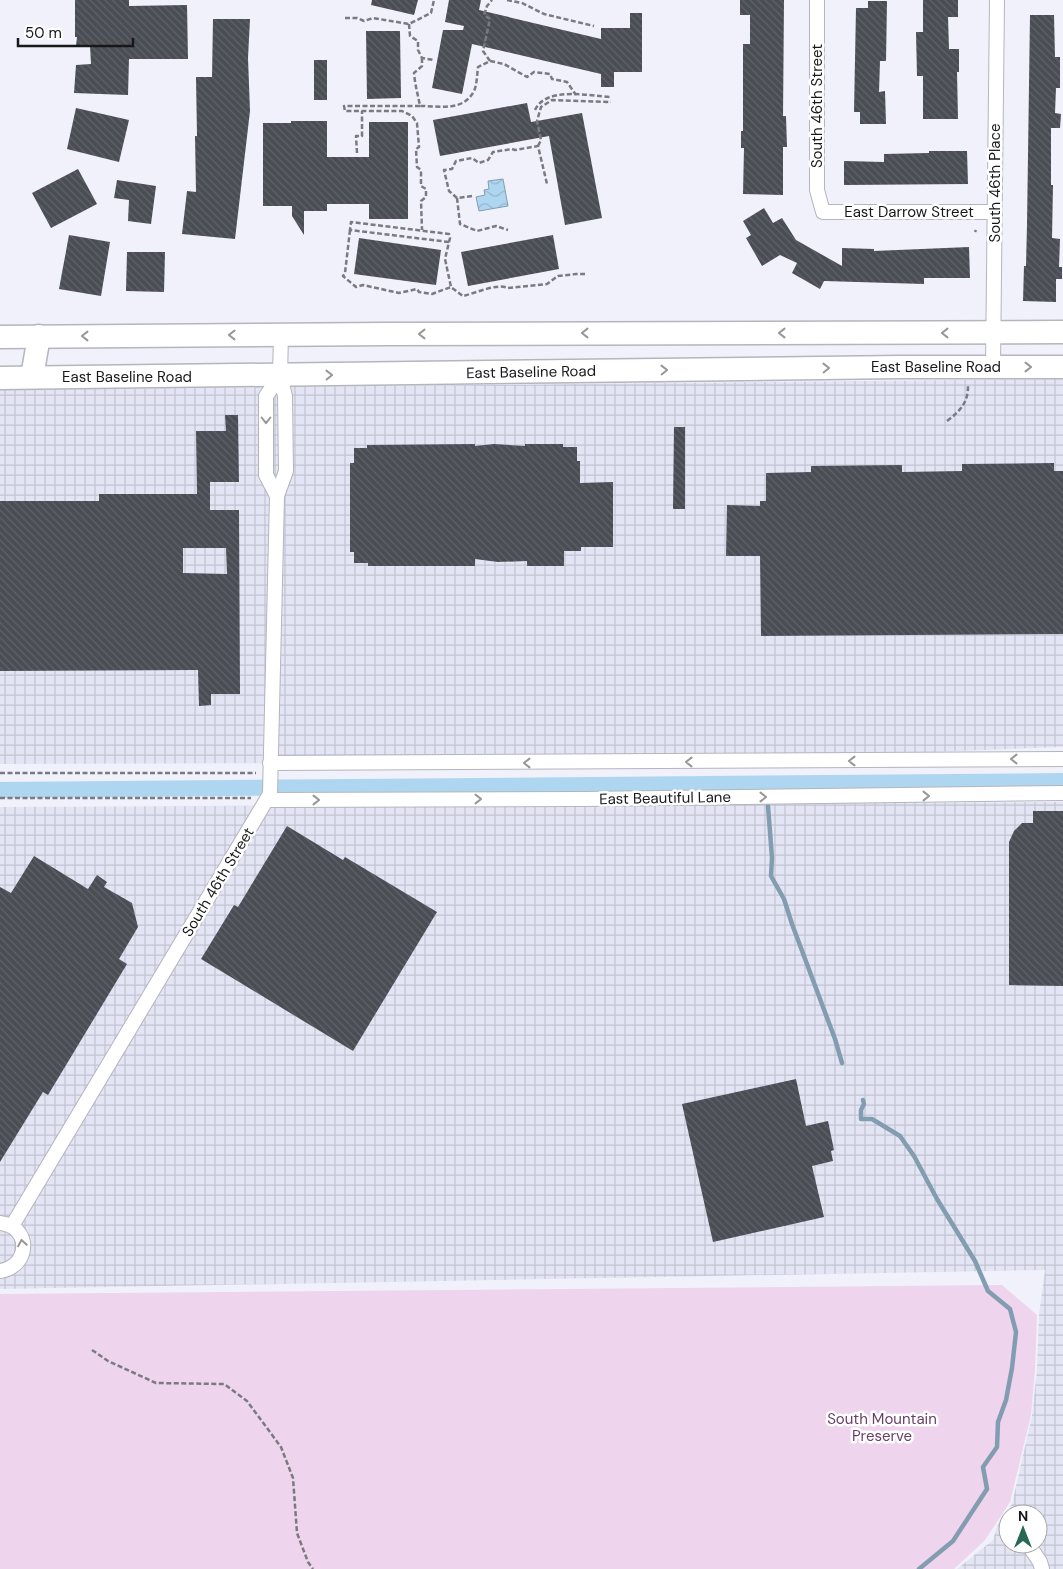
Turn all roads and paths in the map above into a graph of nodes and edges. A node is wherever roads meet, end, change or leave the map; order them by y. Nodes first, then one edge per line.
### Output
1 (434, 0) edge
2 (492, 0) edge
3 (507, 0) edge
4 (817, 0) edge
5 (997, 0) edge
6 (345, 18) dead end
7 (409, 24) junction
8 (594, 26) dead end
9 (422, 58) junction
10 (434, 60) dead end
11 (490, 61) junction
12 (576, 95) junction
13 (611, 97) dead end
14 (611, 102) dead end
15 (420, 106) junction
16 (535, 110) dead end
17 (362, 111) junction
18 (538, 146) junction
19 (357, 153) dead end
20 (547, 184) dead end
21 (472, 196) dead end
22 (457, 198) junction
23 (823, 212) joint
24 (995, 212) junction
25 (350, 230) junction
26 (422, 230) junction
27 (508, 230) dead end
28 (448, 242) junction
29 (585, 274) dead end
30 (451, 287) junction
31 (1063, 332) edge
32 (615, 333) junction
33 (994, 333) junction
34 (281, 334) junction
35 (39, 336) junction
36 (0, 337) edge
37 (993, 367) junction
38 (1063, 367) edge
39 (615, 370) junction
40 (280, 376) junction
41 (0, 378) edge
42 (32, 378) junction
43 (968, 382) dead end
44 (947, 421) dead end
45 (277, 496) junction
46 (1063, 759) edge
47 (270, 771) junction
48 (0, 774) edge
49 (1063, 793) edge
50 (268, 797) junction
51 (0, 798) edge
52 (6, 1224) edge
53 (0, 1271) edge
54 (92, 1350) dead end
55 (1035, 1554) edge
56 (313, 1569) edge
57 (1042, 1569) edge

1 - 7 path
2 - 11 path
3 - 8 path
4 - 23 street, South 46th Street
5 - 24 street, South 46th Place
6 - 7 path
7 - 9 path
9 - 10 path
9 - 15 path
11 - 12 path
11 - 15 path
12 - 13 path
12 - 16 path
14 - 18 path
15 - 17 path
17 - 19 path
17 - 26 path
18 - 20 path
18 - 22 path
21 - 22 path
22 - 27 path
23 - 24 street, East Darrow Street
24 - 33 street, South 46th Place
25 - 26 path
25 - 28 path
25 - 30 path
26 - 28 path
28 - 30 path
29 - 30 path
31 - 33 main road
33 -> 32 main road
32 -> 34 main road
32 - 39 main road
33 - 37 street, South 46th Place
34 -> 35 main road
34 - 40 street, South 46th Street
35 - 36 main road
35 - 42 main road
37 -> 38 main road, East Baseline Road
39 -> 37 main road, East Baseline Road
40 -> 39 main road, East Baseline Road
40 - 42 main road, East Baseline Road
40 - 45 street, South 46th Street
40 -> 45 street, South 46th Street
41 - 42 main road, East Baseline Road
43 - 44 path
45 - 47 street, South 46th Street
46 -> 47 street
47 - 48 path
47 - 50 street, South 46th Street
50 -> 49 street, East Beautiful Lane
50 - 51 path
50 - 52 street, South 46th Street
53 -> 52 street, South 46th Street
54 - 56 path
55 - 57 street

